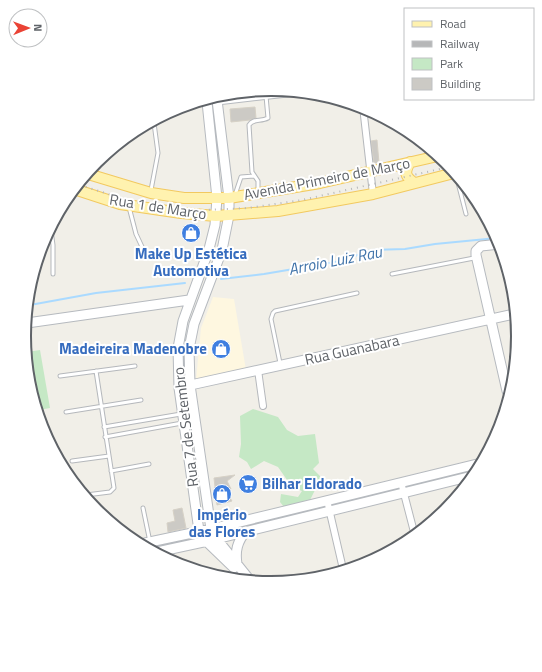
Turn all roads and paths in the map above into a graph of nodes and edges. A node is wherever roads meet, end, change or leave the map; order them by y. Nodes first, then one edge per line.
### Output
1 (266, 96) edge
2 (217, 102) edge
3 (208, 104) edge
4 (364, 114) edge
5 (154, 126) edge
6 (431, 158) edge
7 (410, 162) junction
8 (370, 172) junction
9 (448, 174) edge
10 (93, 176) edge
11 (254, 176) junction
12 (414, 183) junction
13 (460, 188) edge
14 (80, 191) edge
15 (151, 193) junction
16 (258, 194) junction
17 (373, 194) junction
18 (232, 197) junction
19 (217, 198) junction
20 (128, 206) junction
21 (466, 214) dead end
22 (229, 215) junction
23 (216, 216) junction
24 (52, 238) edge
25 (493, 245) edge
26 (144, 251) dead end
27 (477, 254) junction
28 (53, 274) dead end
29 (392, 274) dead end
30 (357, 293) dead end
31 (190, 300) junction
32 (510, 315) edge
33 (490, 319) junction
34 (32, 322) edge
35 (135, 366) dead end
36 (281, 366) junction
37 (258, 370) junction
38 (96, 371) junction
39 (60, 376) dead end
40 (190, 385) junction
41 (506, 385) edge
42 (179, 388) junction
43 (141, 400) dead end
44 (263, 406) dead end
45 (101, 407) junction
46 (66, 412) dead end
47 (183, 418) junction
48 (151, 419) junction
49 (104, 427) junction
50 (152, 429) junction
51 (105, 437) junction
52 (109, 456) junction
53 (72, 461) dead end
54 (149, 464) dead end
55 (473, 465) edge
56 (111, 471) junction
57 (464, 478) edge
58 (401, 482) junction
59 (404, 492) junction
60 (91, 494) edge
61 (327, 500) junction
62 (143, 508) dead end
63 (329, 511) junction
64 (211, 529) junction
65 (413, 529) edge
66 (199, 531) junction
67 (246, 531) junction
68 (216, 538) junction
69 (206, 541) junction
70 (148, 543) edge
71 (149, 543) edge
72 (164, 550) edge
73 (342, 565) edge
74 (238, 566) junction
75 (243, 574) edge
76 (245, 574) edge

1 - 11 lane
2 - 18 main road, Rua 7 de Setembro
3 - 19 main road, Rua 7 de Setembro
4 - 8 street
5 - 15 lane
6 - 7 main road, Avenida Primeiro de Março
7 - 8 main road, Avenida Primeiro de Março
7 - 12 main road
8 - 16 main road, Avenida Primeiro de Março
8 - 17 street
9 - 12 main road, Avenida Primeiro de Março
10 - 15 main road, Avenida Primeiro de Março
11 - 16 lane
11 - 18 lane
12 - 17 main road, Avenida Primeiro de Março
13 - 21 lane
14 - 20 main road, Rua 1 de Março
15 - 19 main road, Avenida Primeiro de Março
16 - 18 main road, Avenida Primeiro de Março
17 - 22 main road, Avenida Primeiro de Março
18 - 19 main road, Avenida Primeiro de Março
18 - 22 main road, Rua 7 de Setembro
19 - 23 main road, Rua 7 de Setembro
20 - 23 main road, Rua 1 de Março
20 - 26 lane
22 - 23 main road, Avenida Primeiro de Março
22 - 40 main road, Rua 7 de Setembro
23 - 31 main road, Rua 7 de Setembro
24 - 28 lane
25 - 27 main road
27 - 29 lane
27 - 33 main road
30 - 36 lane
31 - 34 main road
31 - 42 main road, Rua 7 de Setembro
32 - 33 main road, Rua Guanabara
33 - 36 main road, Rua Guanabara
33 - 41 main road
35 - 38 lane
36 - 37 main road, Rua Guanabara
37 - 40 main road, Rua Guanabara
37 - 44 street
38 - 39 lane
38 - 45 lane
40 - 42 main road, Rua Guanabara
40 - 64 main road, Rua 7 de Setembro
42 - 47 main road, Rua 7 de Setembro
43 - 45 lane
45 - 46 lane
45 - 49 lane
47 - 48 lane
47 - 50 lane
47 - 66 main road, Rua 7 de Setembro
48 - 49 lane
48 - 50 lane
49 - 51 lane
50 - 51 lane
51 - 52 lane
52 - 53 lane
52 - 56 lane
54 - 56 lane
55 - 58 main road
56 - 60 lane
57 - 59 main road
58 - 59 street
58 - 61 main road
59 - 63 main road
59 - 65 street
61 - 63 street
61 - 64 main road
62 - 70 lane
63 - 67 main road
63 - 73 street
64 - 66 main road
64 - 68 main road, Rua 7 de Setembro
66 - 69 main road, Rua 7 de Setembro
66 - 71 main road
67 - 68 main road
67 - 74 main road
68 - 69 main road
68 - 74 main road, Rua 7 de Setembro
69 - 72 main road
69 - 75 main road, Rua 7 de Setembro
74 - 76 main road, Rua 7 de Setembro

